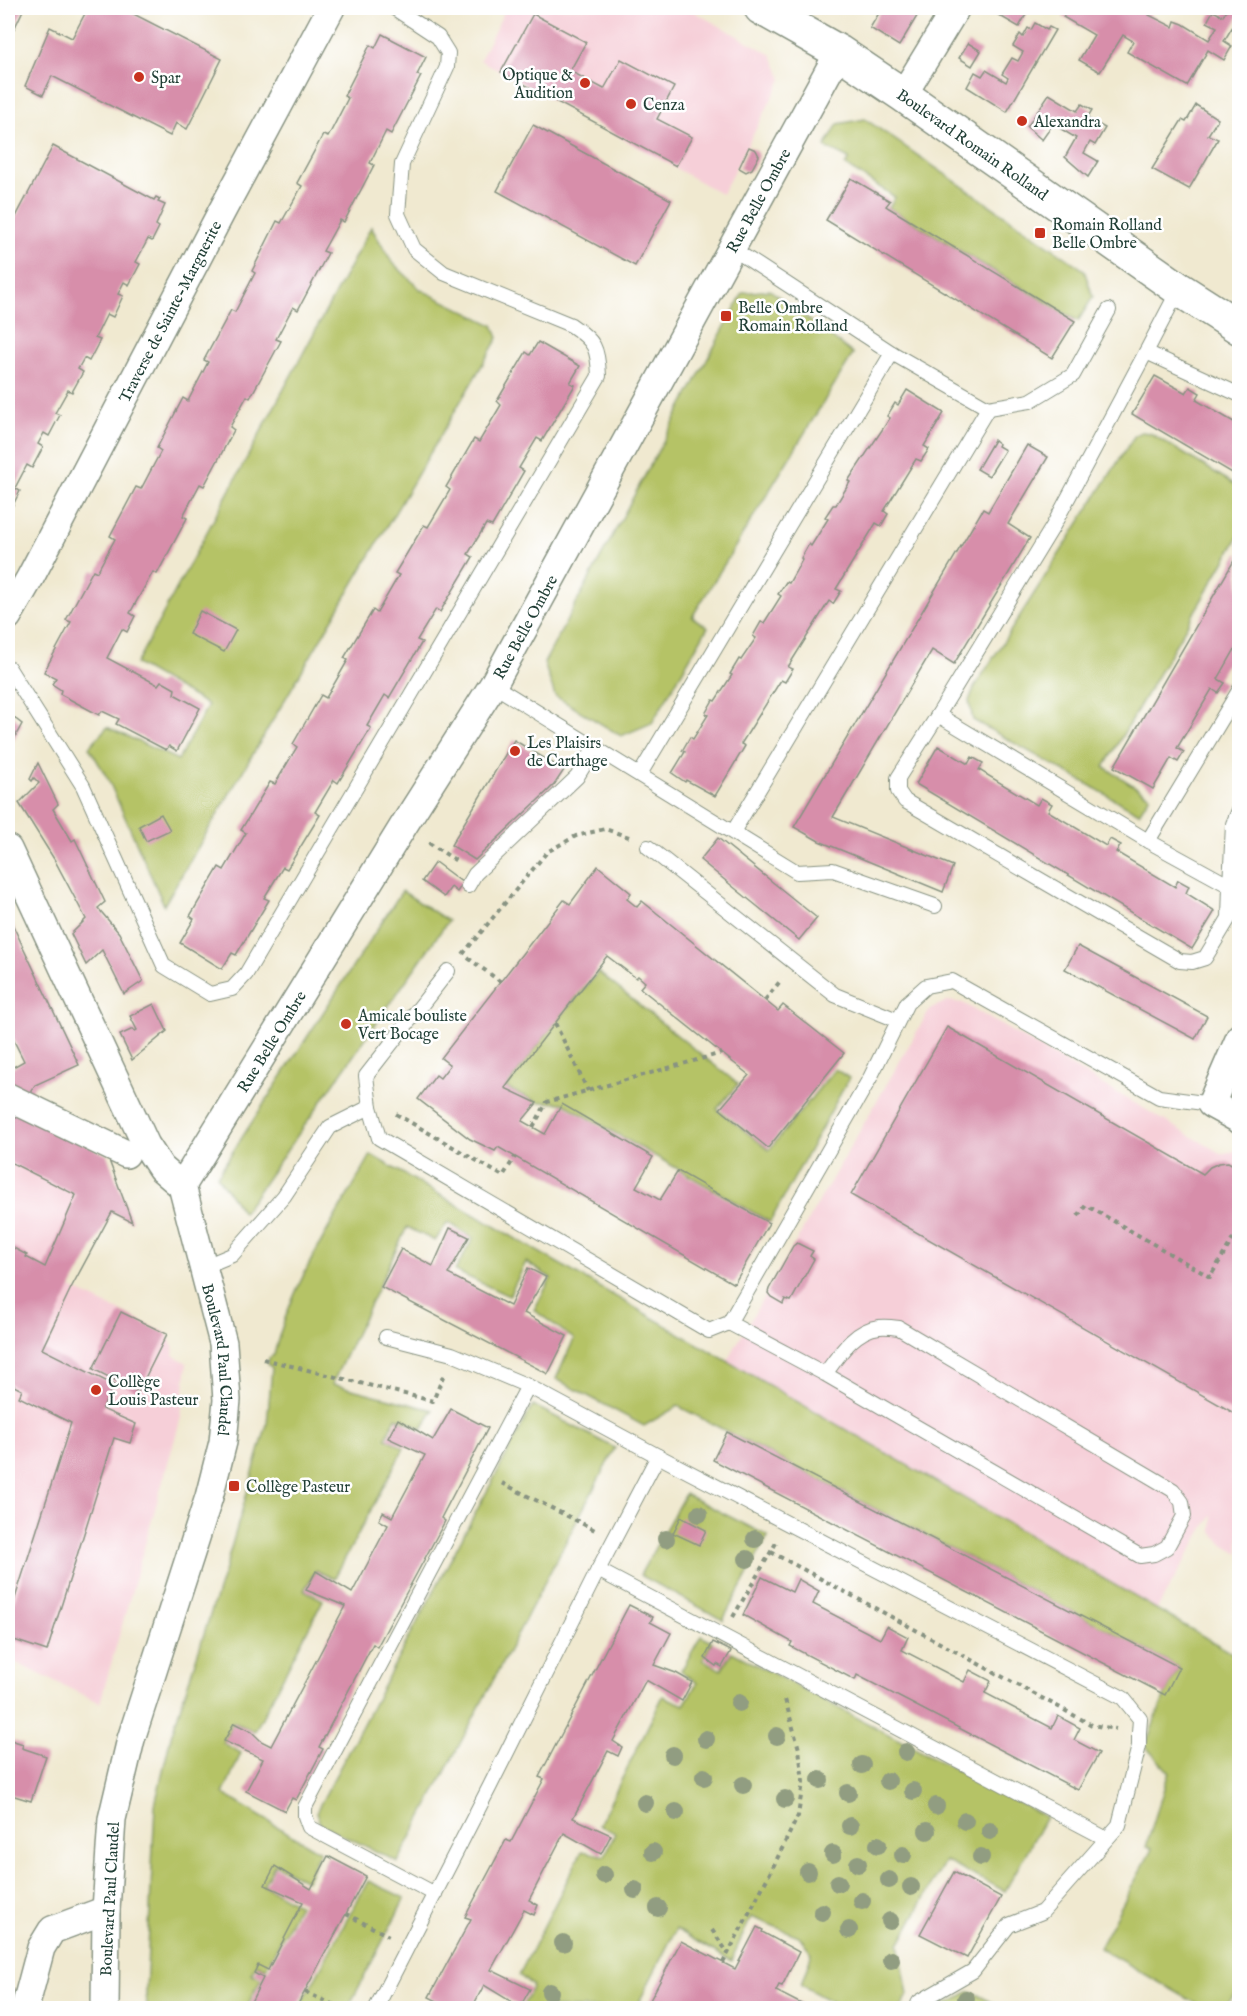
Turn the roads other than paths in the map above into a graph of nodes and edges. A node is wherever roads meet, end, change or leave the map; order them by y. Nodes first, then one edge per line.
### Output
1 (331, 8) edge
2 (394, 8) edge
3 (760, 8) edge
4 (956, 8) edge
5 (839, 52) junction
6 (903, 95) junction
7 (733, 249) junction
8 (1179, 289) junction
9 (1109, 310) dead end
10 (1239, 328) edge
11 (1146, 352) junction
12 (892, 353) junction
13 (1239, 394) edge
14 (988, 408) junction
15 (8, 616) edge
16 (8, 667) edge
17 (494, 685) junction
18 (1239, 689) edge
19 (938, 715) junction
20 (595, 747) junction
21 (640, 774) junction
22 (1239, 808) edge
23 (733, 832) junction
24 (1148, 841) junction
25 (648, 847) road end
26 (8, 849) edge
27 (472, 880) road end
28 (1230, 886) junction
29 (935, 906) dead end
30 (448, 971) road end
31 (897, 1020) junction
32 (1239, 1037) edge
33 (8, 1097) edge
34 (1211, 1104) junction
35 (370, 1107) junction
36 (1239, 1120) edge
37 (126, 1154) dead end
38 (182, 1186) junction
39 (203, 1268) junction
40 (729, 1323) junction
41 (386, 1337) dead end
42 (825, 1374) junction
43 (528, 1386) junction
44 (658, 1456) junction
45 (598, 1570) junction
46 (1105, 1838) junction
47 (435, 1894) junction
48 (106, 1910) junction
49 (25, 2008) edge
50 (105, 2008) edge
51 (375, 2008) edge
52 (916, 2008) edge

1 - 15 street, Traverse de Sainte-Marguerite
2 - 16 lane
3 - 5 main road, Boulevard Romain Rolland
4 - 6 street
5 - 6 main road, Boulevard Romain Rolland
5 - 7 street, Rue Belle Ombre
6 - 8 main road, Boulevard Romain Rolland
7 - 12 lane
7 - 17 street, Rue Belle Ombre
8 - 10 main road, Boulevard Romain Rolland
8 - 11 lane
9 - 14 lane
11 - 13 lane
11 - 19 lane
12 - 14 lane
12 - 21 lane
14 - 23 lane
17 - 20 lane
17 - 38 street, Rue Belle Ombre
18 - 24 lane
19 - 24 lane
19 - 28 lane
20 - 21 lane
20 - 27 lane
21 - 23 lane
22 - 28 lane
23 - 29 lane
24 - 28 lane
25 - 31 lane
26 - 38 street
30 - 35 lane
31 - 34 lane
31 - 40 lane
32 - 34 street
33 - 37 street
34 - 36 street
35 - 39 lane
35 - 40 lane
38 - 39 street, Boulevard Paul Claudel
39 - 48 street, Boulevard Paul Claudel
40 - 42 lane
41 - 43 lane
42 - 42 lane
43 - 44 lane
43 - 47 lane
44 - 45 lane
44 - 46 lane
45 - 46 lane
45 - 47 lane
46 - 52 lane
47 - 51 lane
48 - 49 street
48 - 50 street, Boulevard Paul Claudel

